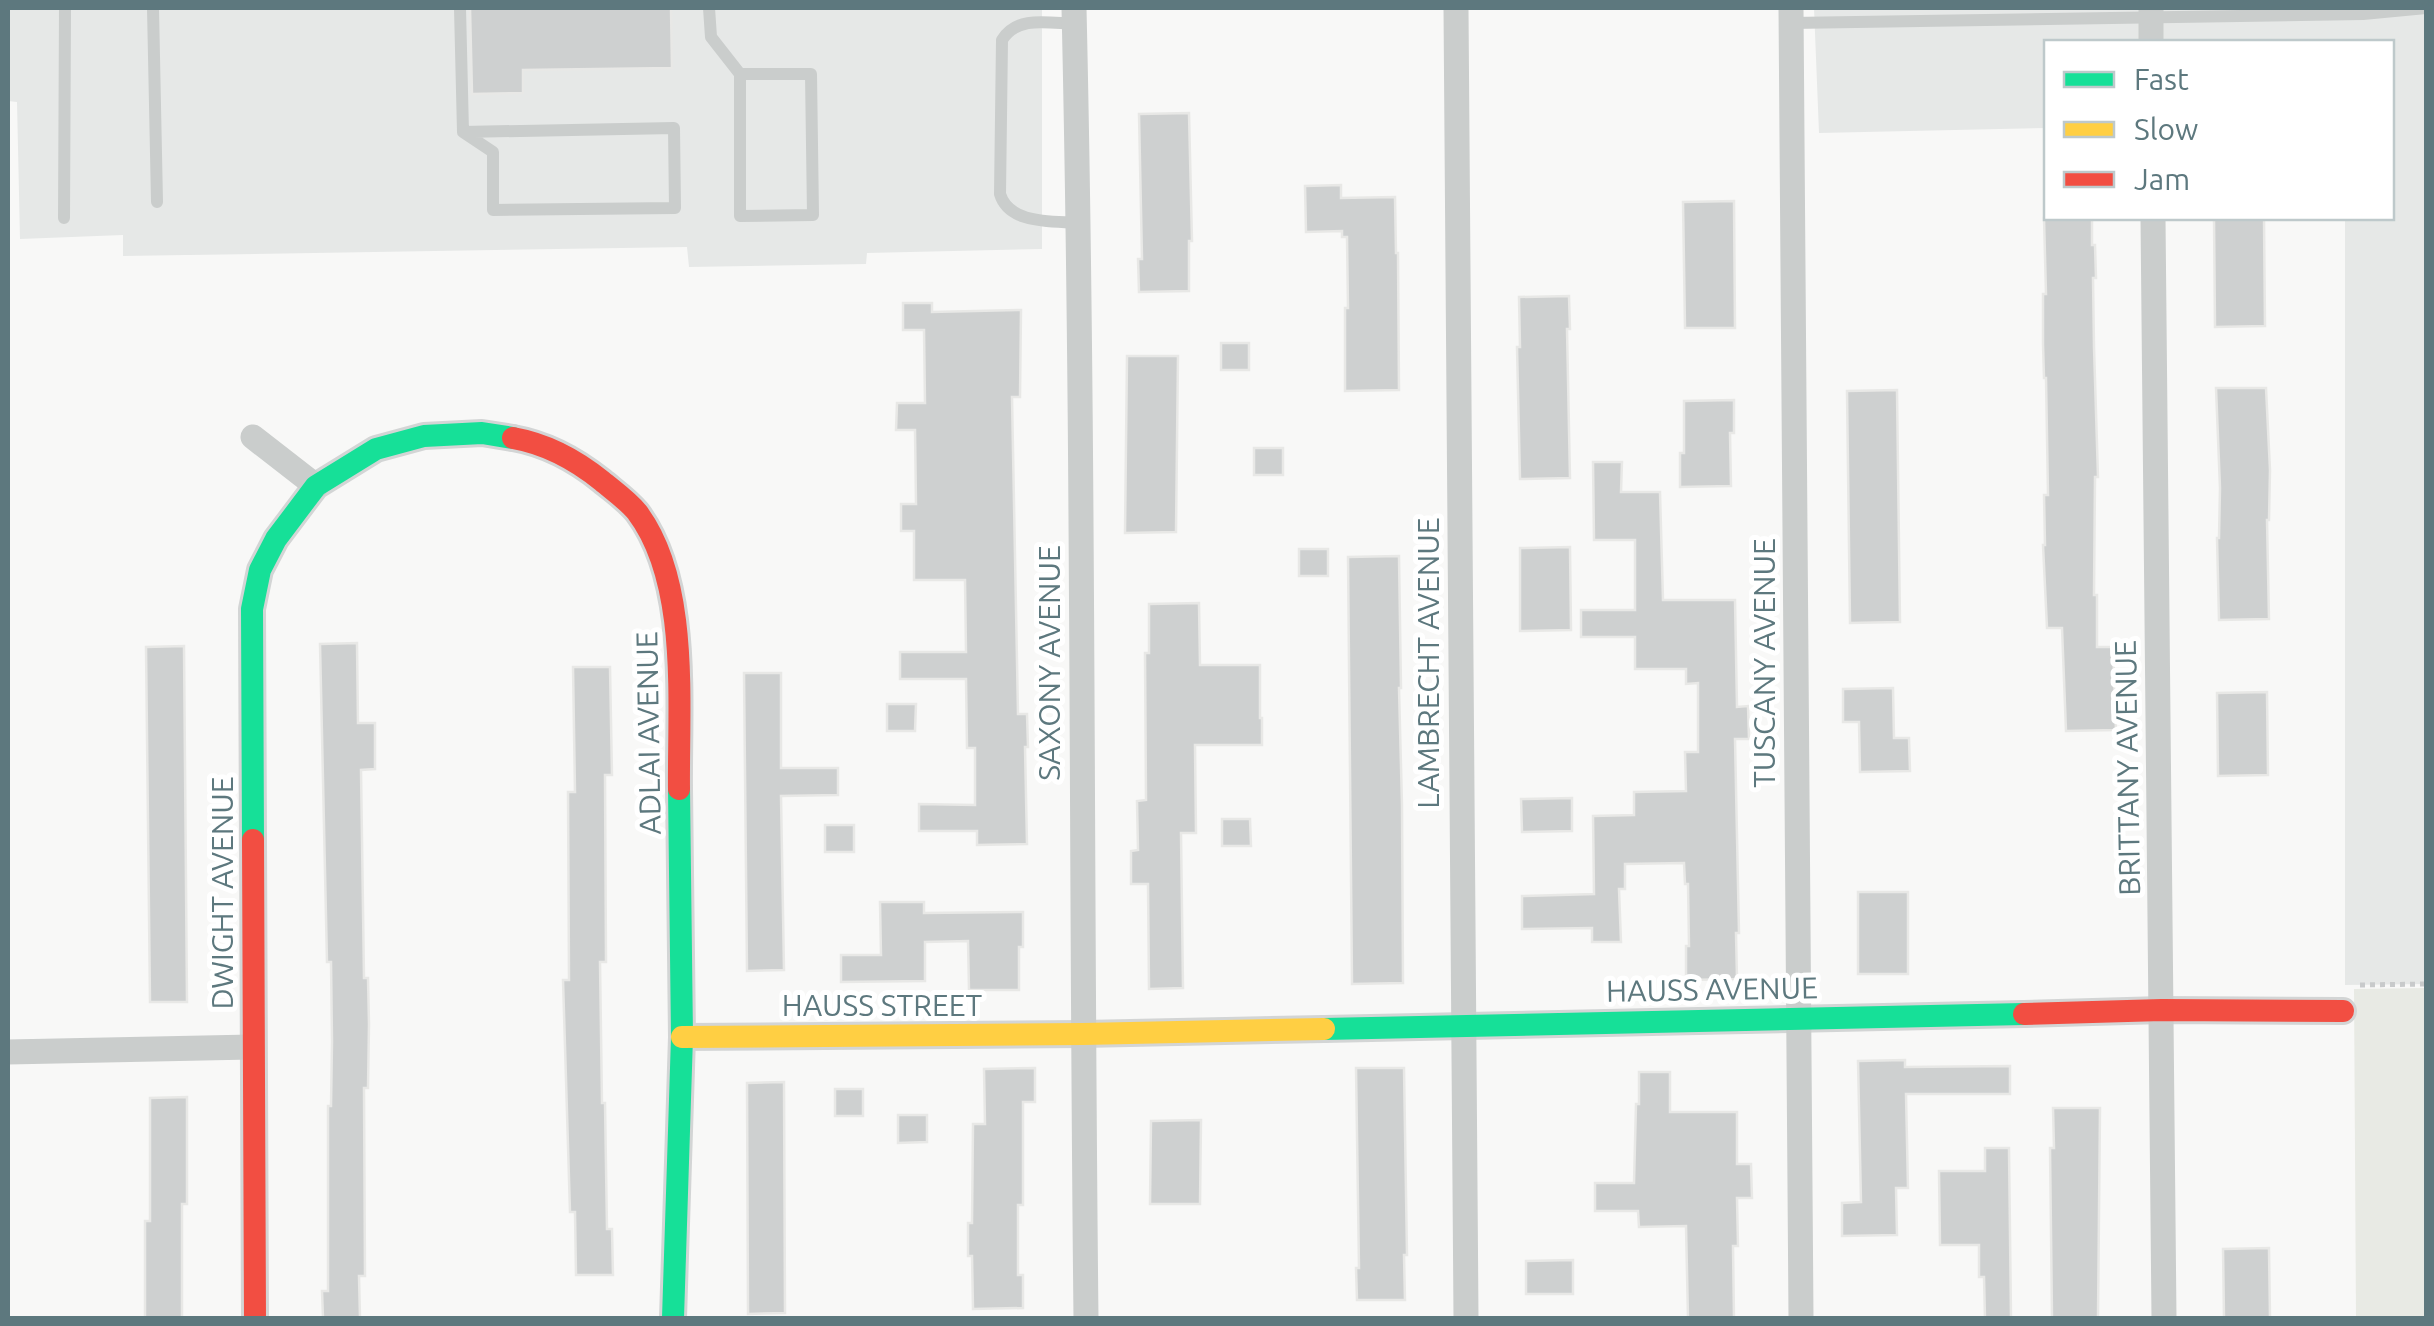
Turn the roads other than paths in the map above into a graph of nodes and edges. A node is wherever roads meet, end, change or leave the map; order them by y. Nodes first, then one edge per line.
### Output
1 (64, 8) edge
2 (154, 8) edge
3 (460, 8) edge
4 (709, 8) edge
5 (1456, 8) edge
6 (2426, 8) edge
7 (1791, 15) edge
8 (1074, 16) edge
9 (2151, 22) edge
10 (740, 74) junction
11 (463, 132) junction
12 (157, 202) dead end
13 (64, 218) dead end
14 (2153, 220) edge
15 (1078, 223) junction
16 (253, 437) dead end
17 (316, 486) junction
18 (2162, 1010) junction
19 (2343, 1011) dead end
20 (1799, 1020) junction
21 (1463, 1025) junction
22 (1082, 1034) junction
23 (682, 1037) junction
24 (252, 1048) junction
25 (8, 1052) edge
26 (255, 1318) edge
27 (673, 1318) edge
28 (1086, 1318) edge
29 (1466, 1318) edge
30 (1801, 1318) edge
31 (2164, 1318) edge

1 - 13 lane
2 - 12 lane
3 - 11 lane
4 - 10 lane
5 - 21 street, LAMBRECHT AVENUE
6 - 9 lane
7 - 9 lane
7 - 20 street, TUSCANY AVENUE
8 - 15 street, SAXONY AVENUE
8 - 15 lane
10 - 10 lane
11 - 11 lane
14 - 18 street, BRITTANY AVENUE
15 - 22 street, SAXONY AVENUE
16 - 17 street
17 - 23 street, ADLAI AVENUE
17 - 24 street, DWIGHT AVENUE
18 - 19 street, HAUSS AVENUE
18 - 20 street, HAUSS AVENUE
18 - 31 street, BRITTANY AVENUE
20 - 21 street, HAUSS AVENUE
20 - 30 street, TUSCANY AVENUE
21 - 22 street, HAUSS AVENUE
21 - 29 street, LAMBRECHT AVENUE
22 - 23 street, HAUSS STREET
22 - 28 street, SAXONY AVENUE
23 - 27 street, ADLAI AVENUE
24 - 25 street
24 - 26 street, DWIGHT AVENUE

